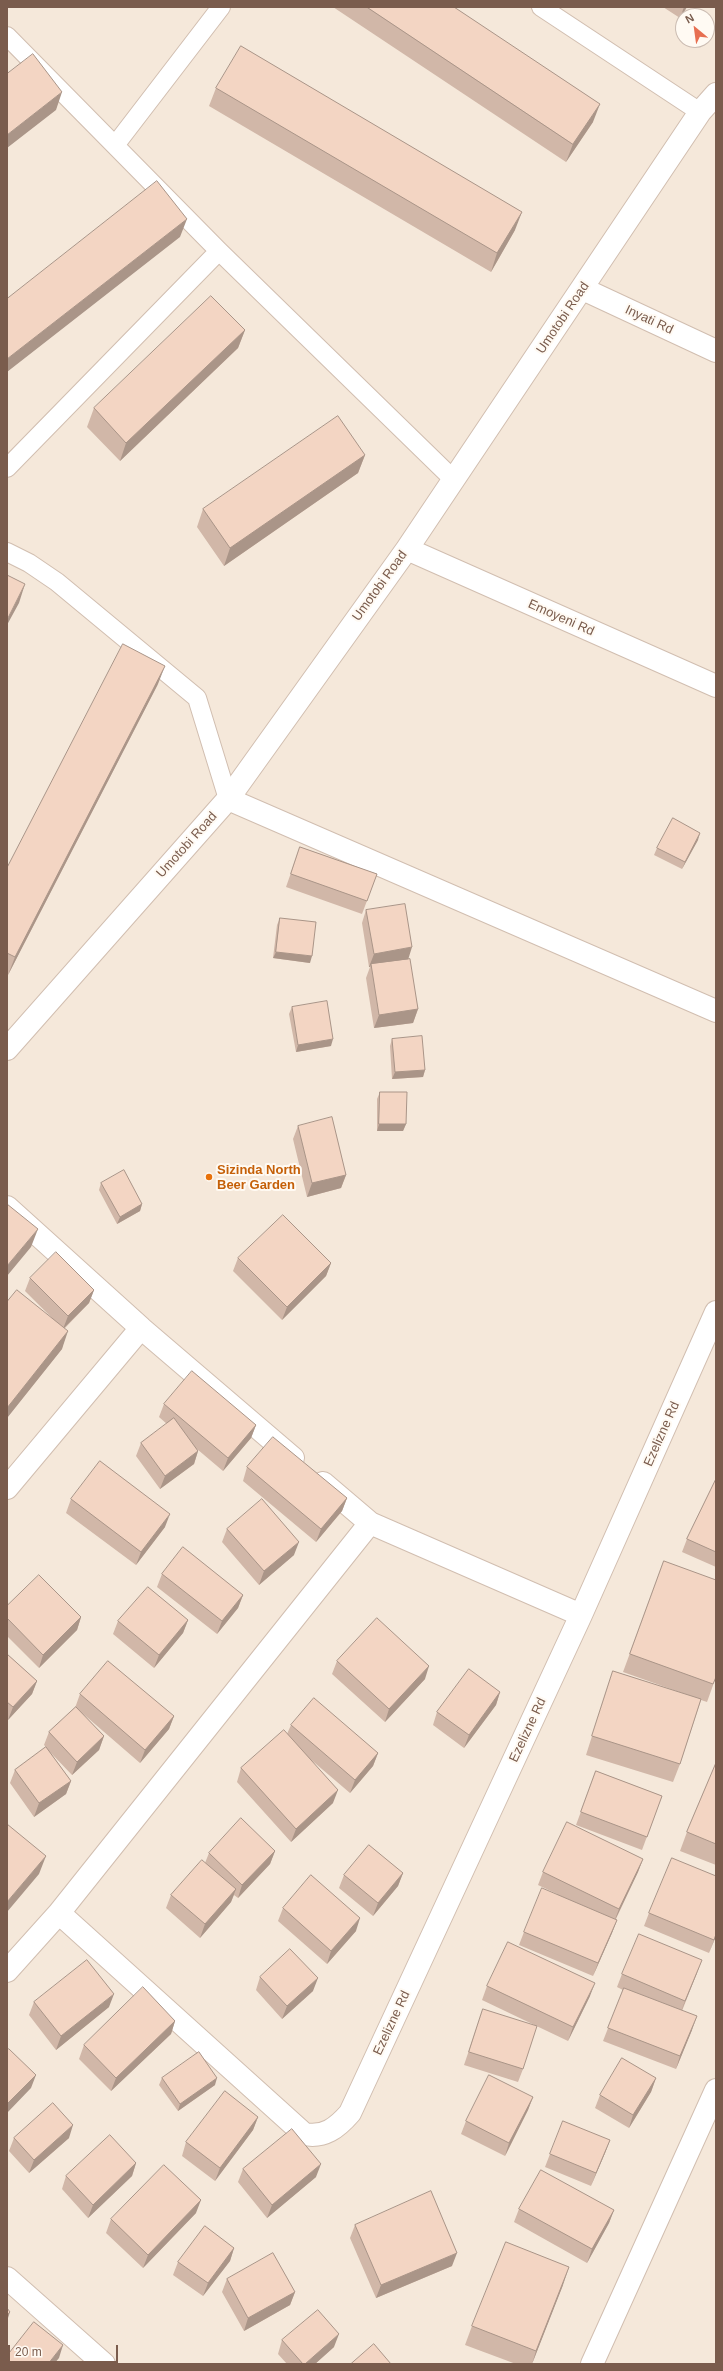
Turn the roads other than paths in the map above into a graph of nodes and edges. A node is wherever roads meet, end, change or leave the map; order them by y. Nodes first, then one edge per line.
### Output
1 (221, 7) edge
2 (541, 7) edge
3 (8, 39) edge
4 (716, 94) edge
5 (700, 112) junction
6 (116, 144) junction
7 (219, 250) junction
8 (583, 289) junction
9 (716, 351) edge
10 (7, 468) edge
11 (453, 479) junction
12 (407, 549) junction
13 (7, 552) edge
14 (716, 686) edge
15 (228, 799) junction
16 (716, 1011) edge
17 (7, 1049) edge
18 (7, 1207) edge
19 (716, 1312) edge
20 (140, 1328) junction
21 (7, 1488) edge
22 (370, 1523) junction
23 (582, 1615) junction
24 (59, 1913) junction
25 (7, 1971) edge
26 (716, 2090) edge
27 (7, 2278) edge
28 (104, 2364) edge
29 (592, 2364) edge

1 - 6 lane
2 - 5 lane
3 - 6 lane
4 - 5 street, Umotobi Road
5 - 8 street, Umotobi Road
6 - 7 lane
7 - 10 lane
7 - 11 lane
8 - 9 street, Inyati Rd
8 - 11 street, Umotobi Road
11 - 12 street, Umotobi Road
12 - 14 street, Emoyeni Rd
12 - 15 street, Umotobi Road
13 - 15 lane
15 - 16 street
15 - 17 street, Umotobi Road
18 - 20 street
19 - 23 street, Ezelizne Rd
20 - 21 street
20 - 22 street
22 - 23 street
22 - 24 street
23 - 24 street, Ezelizne Rd
24 - 25 street
26 - 29 street
27 - 28 street

